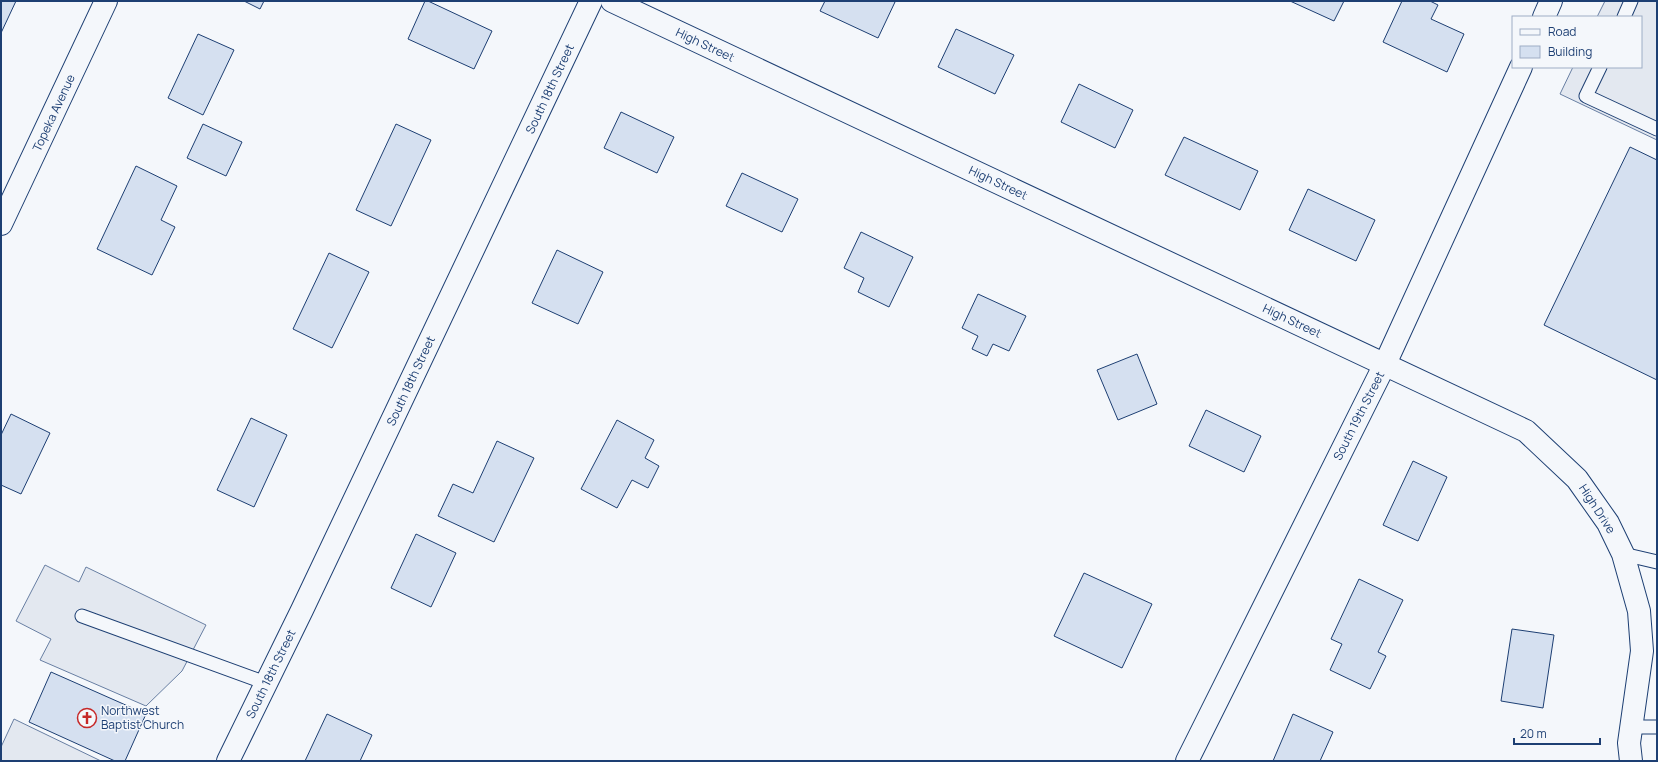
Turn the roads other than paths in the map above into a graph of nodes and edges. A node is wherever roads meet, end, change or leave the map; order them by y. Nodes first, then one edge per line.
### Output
1 (106, 1) edge
2 (592, 1) edge
3 (612, 1) edge
4 (1551, 1) edge
5 (1631, 1) edge
6 (1544, 16) edge
7 (1624, 16) edge
8 (1521, 68) edge
9 (1600, 68) edge
10 (1657, 129) edge
11 (1, 224) edge
12 (1385, 364) junction
13 (1623, 554) junction
14 (1657, 562) edge
15 (82, 616) dead end
16 (266, 684) junction
17 (1631, 727) junction
18 (1657, 727) edge
19 (228, 761) edge
20 (1187, 761) edge
21 (1631, 761) edge

1 - 11 street, Topeka Avenue
2 - 16 street, South 18th Street
3 - 12 street, High Street
4 - 6 street
5 - 7 lane
8 - 12 street, South 19th Street
9 - 10 lane
12 - 13 street, High Drive
12 - 20 street, South 19th Street
13 - 14 lane
13 - 17 street, High Drive
15 - 16 lane
16 - 19 street, South 18th Street
17 - 18 lane
17 - 21 street, High Drive

